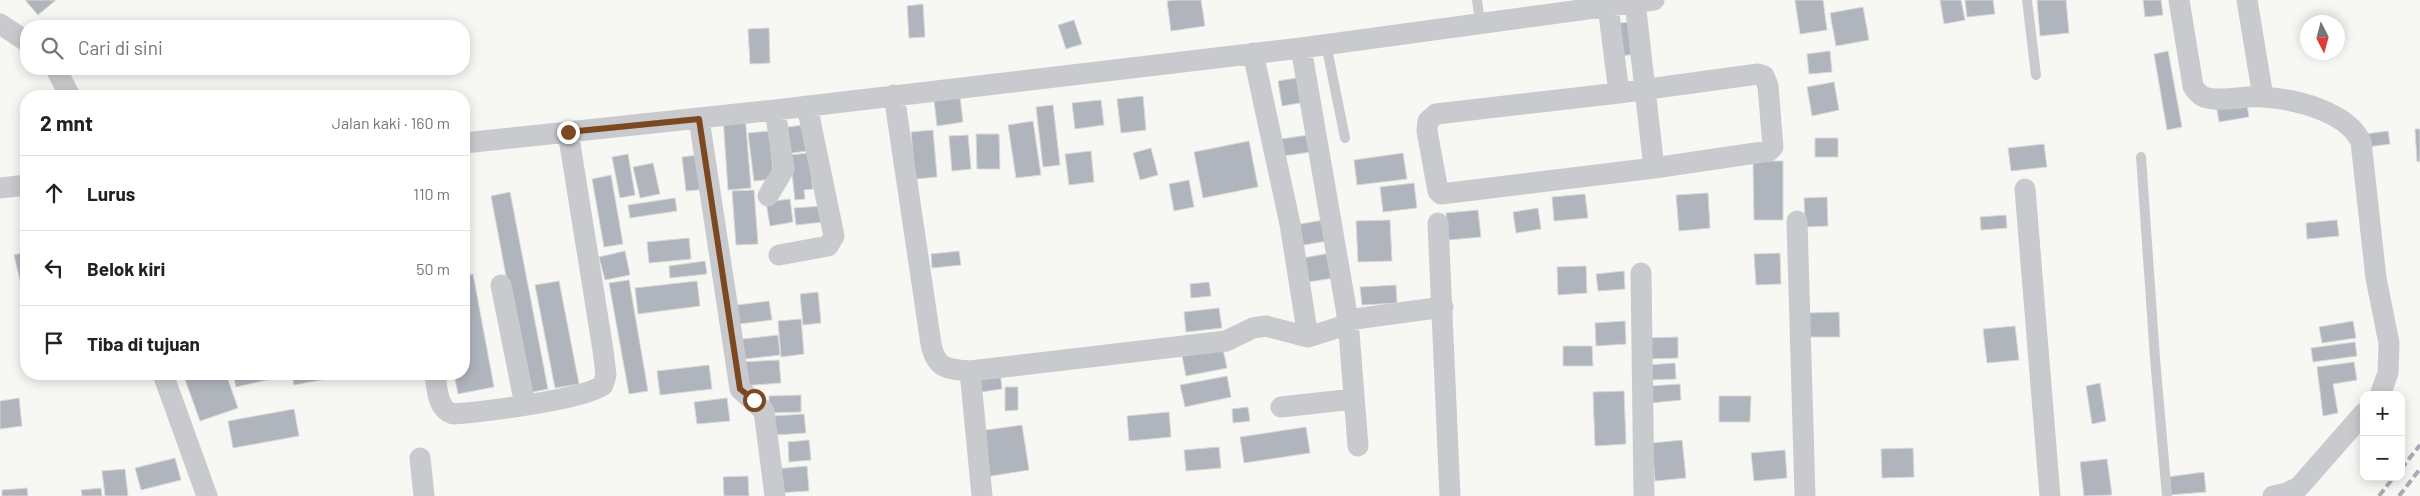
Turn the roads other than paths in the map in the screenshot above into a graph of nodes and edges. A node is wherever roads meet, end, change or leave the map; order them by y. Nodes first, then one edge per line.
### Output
1 (1477, 0) edge
2 (2027, 0) edge
3 (2179, 0) edge
4 (2247, 0) edge
5 (1644, 1) edge
6 (1608, 6) junction
7 (1480, 23) junction
8 (0, 24) edge
9 (20, 37) edge
10 (1326, 44) junction
11 (1301, 48) junction
12 (1253, 53) junction
13 (59, 75) edge
14 (2036, 75) dead end
15 (1645, 89) junction
16 (67, 90) edge
17 (1619, 93) junction
18 (894, 95) junction
19 (2263, 97) junction
20 (807, 106) junction
21 (775, 110) junction
22 (699, 119) junction
23 (568, 132) junction
24 (1345, 138) dead end
25 (470, 142) edge
26 (2141, 157) dead end
27 (1654, 168) junction
28 (20, 186) edge
29 (0, 188) edge
30 (2025, 189) dead end
31 (768, 196) dead end
32 (1797, 221) dead end
33 (1438, 223) dead end
34 (779, 255) dead end
35 (1641, 273) dead end
36 (502, 285) dead end
37 (1443, 307) junction
38 (1348, 320) junction
39 (1308, 337) junction
40 (970, 371) junction
41 (165, 380) edge
42 (436, 380) edge
43 (2381, 391) edge
44 (1354, 399) junction
45 (525, 405) junction
46 (1281, 407) dead end
47 (2360, 418) edge
48 (1358, 446) dead end
49 (420, 458) dead end
50 (207, 496) edge
51 (424, 496) edge
52 (775, 496) edge
53 (982, 496) edge
54 (1450, 496) edge
55 (1644, 496) edge
56 (1805, 496) edge
57 (2050, 496) edge
58 (2167, 496) edge
59 (2273, 496) edge

1 - 7 lane
2 - 14 lane
3 - 19 street
4 - 19 street
5 - 6 street
5 - 15 street
6 - 7 street
6 - 17 street
7 - 10 street
8 - 9 street
10 - 11 street
10 - 24 lane
11 - 12 street
11 - 38 street
12 - 18 street
12 - 39 street
13 - 16 street
15 - 17 street
15 - 27 street
15 - 27 street
17 - 27 street
18 - 20 street
18 - 40 street
19 - 43 street
20 - 21 street
20 - 34 street
21 - 22 street
21 - 31 street
22 - 23 street
22 - 52 street
23 - 25 street
23 - 45 street
26 - 58 lane
28 - 29 street
30 - 57 street
32 - 56 street
33 - 37 street
35 - 55 street
36 - 45 street
37 - 38 street
37 - 54 street
38 - 39 street
38 - 44 street
39 - 40 street
40 - 53 street
41 - 50 street
42 - 45 street
44 - 46 street
44 - 48 street
47 - 59 street
49 - 51 street

